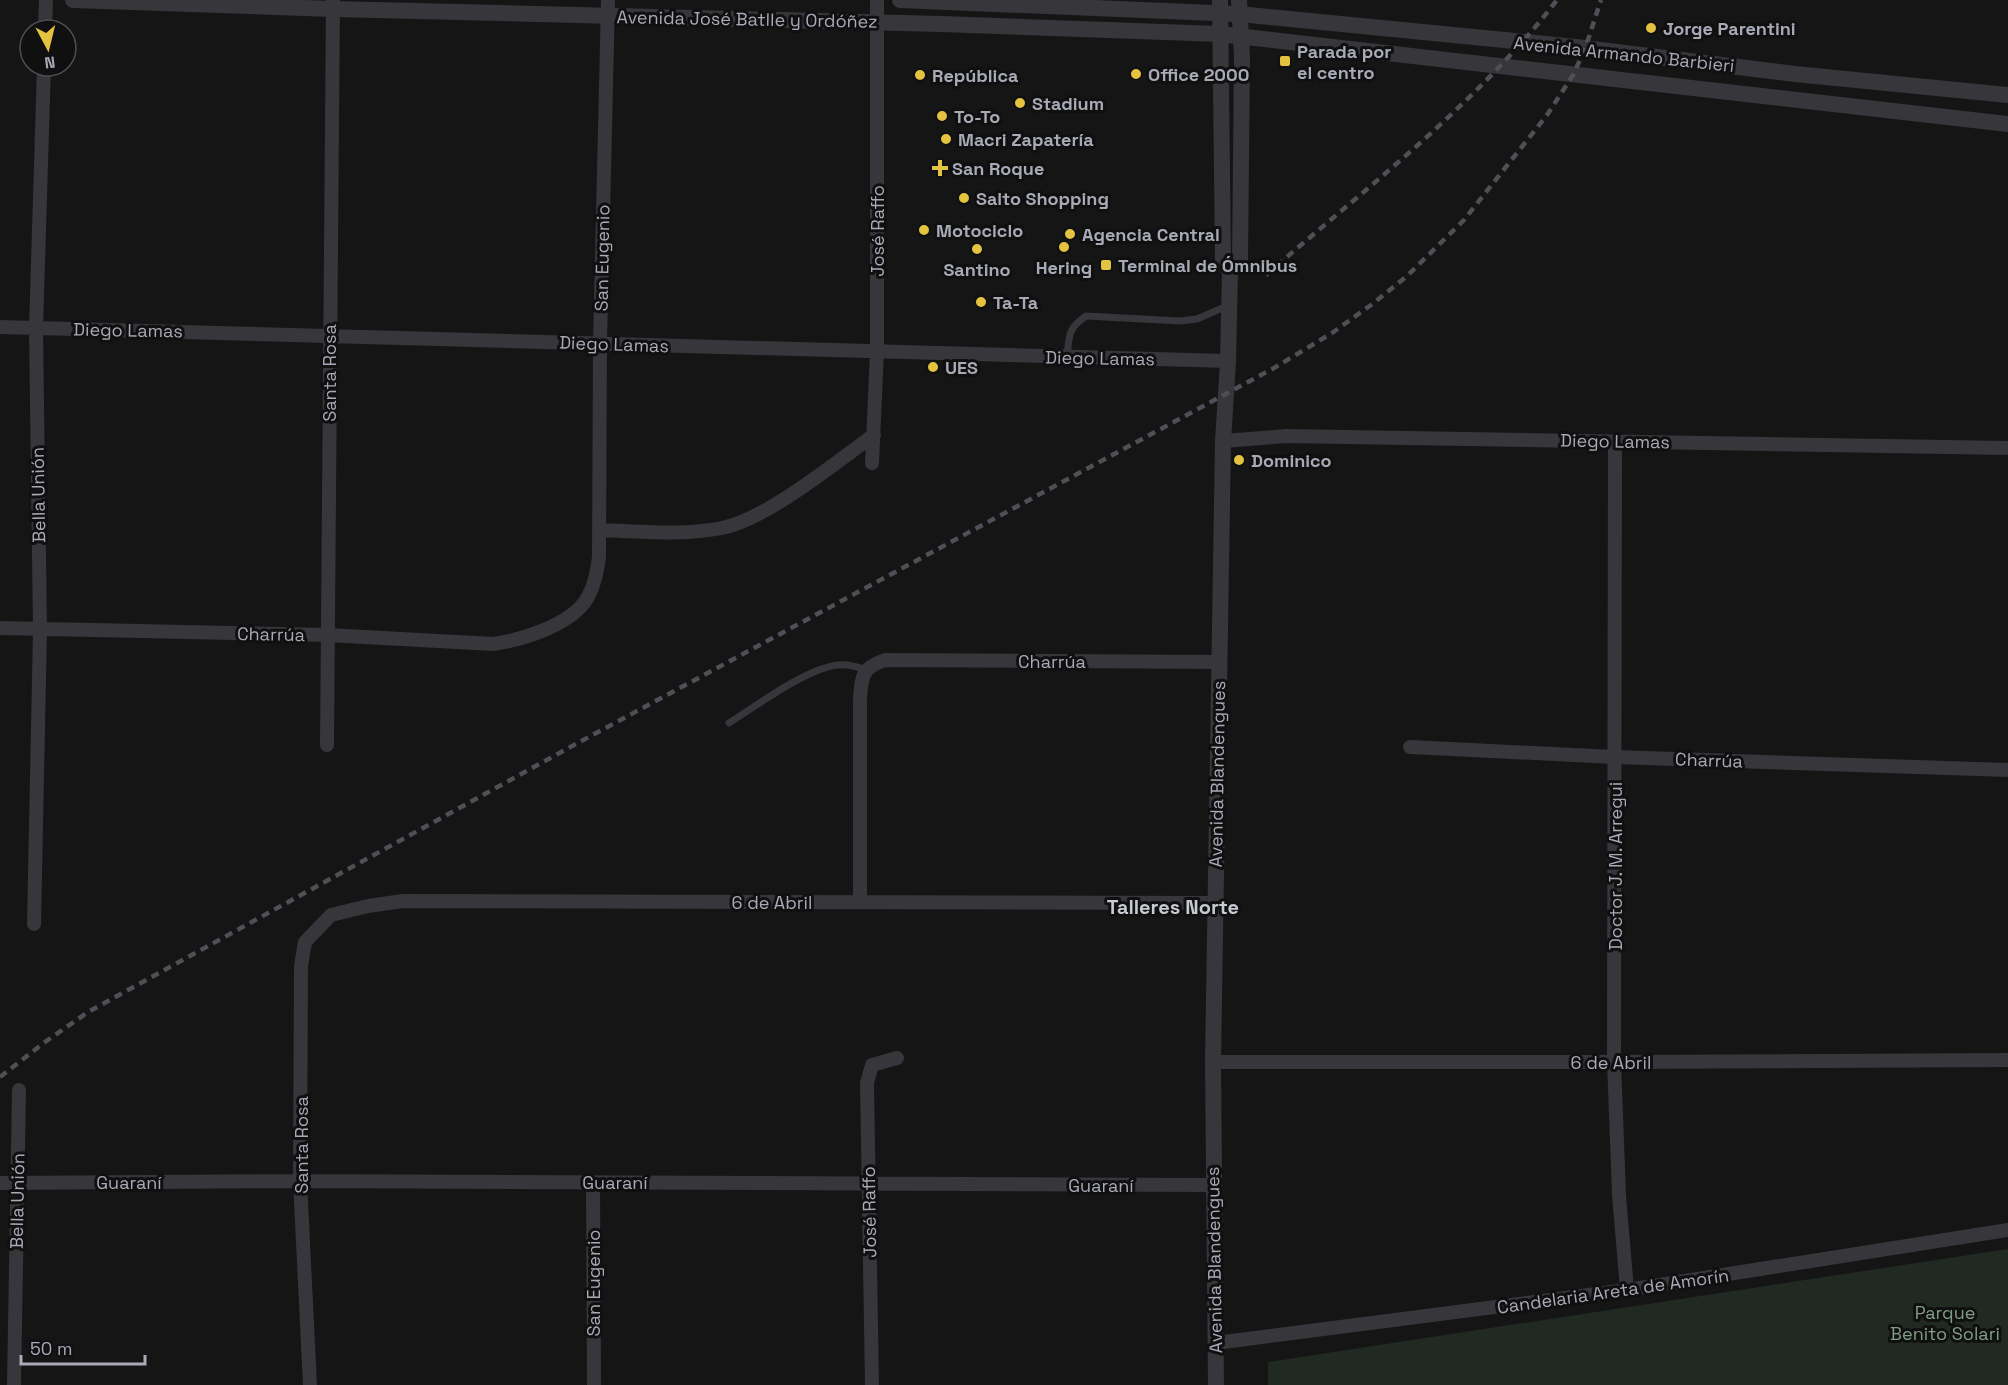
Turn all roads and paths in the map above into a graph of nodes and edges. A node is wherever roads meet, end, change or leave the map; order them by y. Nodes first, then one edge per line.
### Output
1 (46, 0) edge
2 (73, 0) edge
3 (877, 0) edge
4 (900, 0) edge
5 (936, 1) edge
6 (333, 4) edge
7 (1220, 7) edge
8 (1239, 7) edge
9 (607, 8) edge
10 (45, 18) edge
11 (877, 22) junction
12 (941, 24) junction
13 (1220, 34) junction
14 (1241, 36) junction
15 (44, 78) edge
16 (2008, 95) edge
17 (2008, 124) edge
18 (1230, 272) junction
19 (1229, 306) junction
20 (0, 327) edge
21 (36, 328) junction
22 (329, 335) junction
23 (600, 343) junction
24 (877, 352) junction
25 (1067, 357) junction
26 (1228, 361) junction
27 (874, 435) junction
28 (1223, 441) junction
29 (1615, 441) junction
30 (2008, 448) edge
31 (872, 463) dead end
32 (599, 530) junction
33 (0, 628) edge
34 (40, 630) junction
35 (540, 631) joint
36 (328, 635) junction
37 (1219, 662) junction
38 (865, 670) junction
39 (729, 723) dead end
40 (327, 745) dead end
41 (1410, 747) dead end
42 (1615, 757) junction
43 (2008, 770) edge
44 (860, 902) junction
45 (1215, 903) junction
46 (331, 915) joint
47 (34, 924) dead end
48 (897, 1058) dead end
49 (2008, 1060) edge
50 (1213, 1062) junction
51 (1614, 1062) junction
52 (19, 1089) dead end
53 (300, 1181) junction
54 (17, 1182) junction
55 (593, 1182) junction
56 (0, 1183) edge
57 (868, 1184) junction
58 (1213, 1185) junction
59 (2008, 1230) edge
60 (1627, 1290) junction
61 (1216, 1343) junction
62 (14, 1385) edge
63 (310, 1385) edge
64 (594, 1385) edge
65 (872, 1385) edge
66 (1216, 1385) edge

1 - 10 street
2 - 6 street, Avenida José Batlle y Ordóñez
3 - 11 street, José Raffo
4 - 5 street, Avenida José Batlle y Ordóñez
5 - 7 street, Avenida José Batlle y Ordóñez
5 - 12 street
6 - 9 street, Avenida José Batlle y Ordóñez
6 - 22 street, Santa Rosa
7 - 8 street, Avenida José Batlle y Ordóñez
7 - 13 street, Avenida Blandengues
8 - 14 street, Avenida Blandengues
8 - 16 street, Avenida Armando Barbieri
9 - 11 street, Avenida José Batlle y Ordóñez
9 - 23 street, San Eugenio
11 - 12 street, Avenida José Batlle y Ordóñez
11 - 24 street, José Raffo
12 - 13 street, Avenida José Batlle y Ordóñez
13 - 14 street, Avenida José Batlle y Ordóñez
13 - 18 street, Avenida Blandengues
14 - 17 street, Avenida Armando Barbieri
14 - 18 street, Avenida Blandengues
15 - 21 street, Bella Unión
18 - 19 street, Avenida Blandengues
19 - 25 lane
19 - 26 street, Avenida Blandengues
20 - 21 street, Diego Lamas
21 - 22 street, Diego Lamas
21 - 34 street, Bella Unión
22 - 23 street, Diego Lamas
22 - 36 street, Santa Rosa
23 - 24 street, Diego Lamas
23 - 32 street, San Eugenio
24 - 25 street, Diego Lamas
24 - 27 street, José Raffo
25 - 26 street, Diego Lamas
26 - 28 street, Avenida Blandengues
27 - 31 street, José Raffo
27 - 32 street
28 - 29 street, Diego Lamas
28 - 37 street, Avenida Blandengues
29 - 30 street, Diego Lamas
29 - 42 street, Doctor J. M. Arregui
32 - 35 street, San Eugenio
33 - 34 street, Charrúa
34 - 36 street, Charrúa
34 - 47 street, Bella Unión
35 - 36 street, Charrúa
36 - 40 street, Santa Rosa
37 - 38 street, Charrúa
37 - 45 street, Avenida Blandengues
38 - 39 lane
38 - 44 street
41 - 42 street, Charrúa
42 - 43 street, Charrúa
42 - 51 street, Doctor J. M. Arregui
44 - 45 street, 6 de Abril
44 - 46 street, 6 de Abril
45 - 50 street, Avenida Blandengues
46 - 53 street, Santa Rosa
48 - 57 street, José Raffo
49 - 51 street, 6 de Abril
50 - 51 street, 6 de Abril
50 - 58 street, Avenida Blandengues
51 - 60 street, Doctor J. M. Arregui
52 - 54 street, Bella Unión
53 - 54 street, Guaraní
53 - 55 street, Guaraní
53 - 63 street, Santa Rosa
54 - 56 street, Guaraní
54 - 62 street, Bella Unión
55 - 57 street, Guaraní
55 - 64 street, San Eugenio
57 - 58 street, Guaraní
57 - 65 street, José Raffo
58 - 61 street, Avenida Blandengues
59 - 60 street, Candelaria Areta de Amorín
60 - 61 street, Candelaria Areta de Amorín
61 - 66 street, Avenida Blandengues

